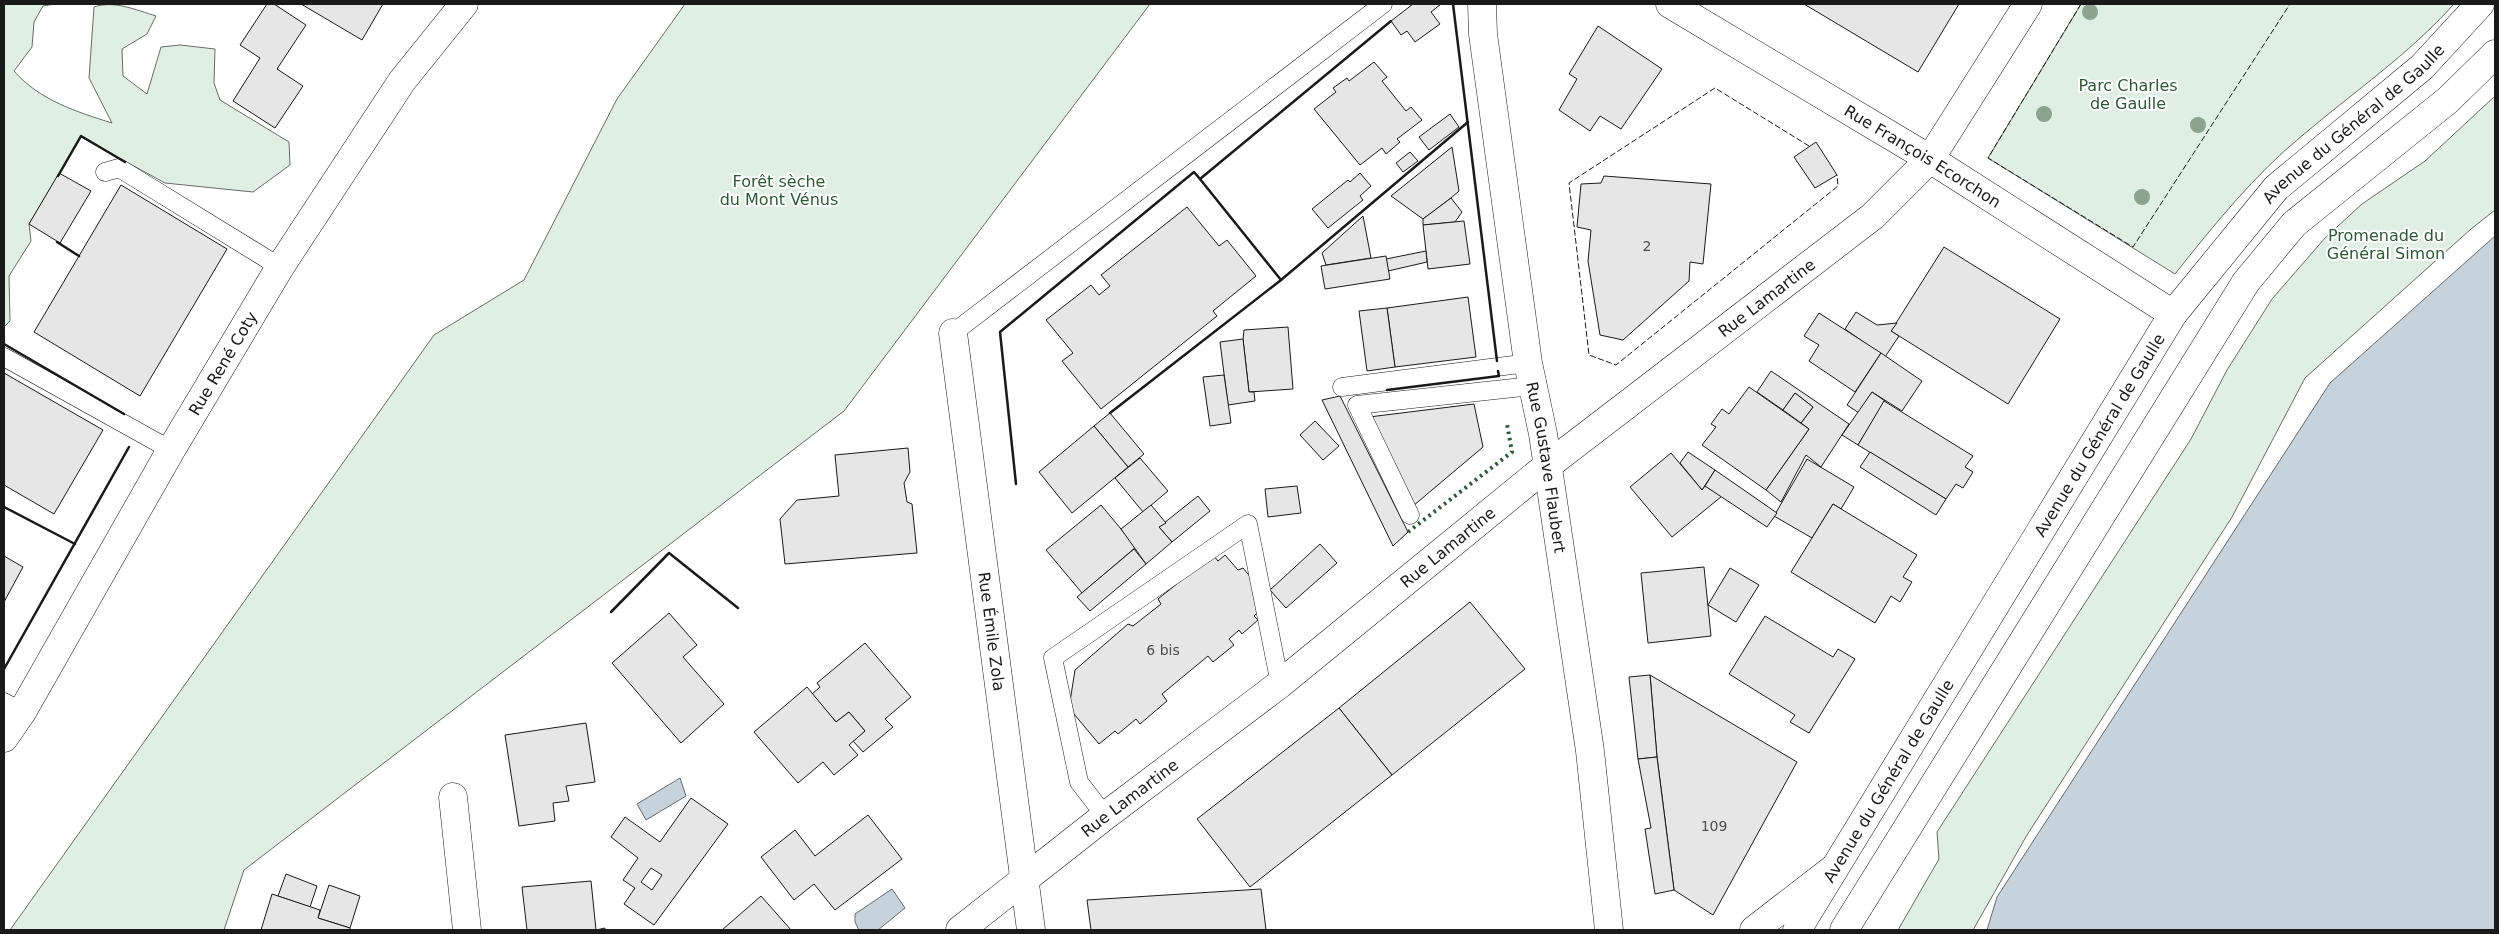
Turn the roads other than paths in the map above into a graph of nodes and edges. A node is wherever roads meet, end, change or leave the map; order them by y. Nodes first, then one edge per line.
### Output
1 (464, 4) edge
2 (1383, 4) edge
3 (1482, 4) edge
4 (1670, 4) edge
5 (2028, 4) edge
6 (2480, 4) edge
7 (2495, 54) edge
8 (1930, 159) junction
9 (105, 172) dead end
10 (280, 267) junction
11 (2172, 314) junction
12 (953, 333) joint
13 (4, 357) edge
14 (1530, 375) junction
15 (1342, 387) dead end
16 (171, 450) junction
17 (1547, 466) junction
18 (1410, 515) dead end
19 (1280, 684) junction
20 (13, 707) edge
21 (4, 738) edge
22 (452, 797) dead end
23 (1105, 816) junction
24 (1835, 868) junction
25 (1025, 878) junction
26 (467, 930) edge
27 (960, 930) edge
28 (1031, 930) edge
29 (1610, 930) edge
30 (1754, 930) edge
31 (1797, 930) edge
32 (1844, 930) edge

1 - 10 street, Rue René Coty
2 - 12 lane
3 - 14 street, Rue Gustave Flaubert
4 - 8 street, Rue François Ecorchon
5 - 8 street, Rue Lamartine
6 - 11 street, Avenue du Général de Gaulle
7 - 32 street, Avenue du Général de Gaulle
8 - 11 street, Rue François Ecorchon
8 - 17 street, Rue Lamartine
9 - 10 lane
10 - 16 street, Rue René Coty
11 - 24 street, Avenue du Général de Gaulle
12 - 25 street, Rue Émile Zola
13 - 16 lane
14 - 15 lane
14 - 17 street, Rue Gustave Flaubert
14 - 18 lane
16 - 20 street, Rue René Coty
17 - 19 street, Rue Lamartine
17 - 29 street, Rue Gustave Flaubert
19 - 23 street, Rue Lamartine
19 - 23 lane
20 - 21 street, Rue René Coty
22 - 26 street
23 - 25 street, Rue Lamartine
24 - 30 street
24 - 31 street, Avenue du Général de Gaulle
25 - 27 street, Rue Lamartine
25 - 28 street, Rue Émile Zola

